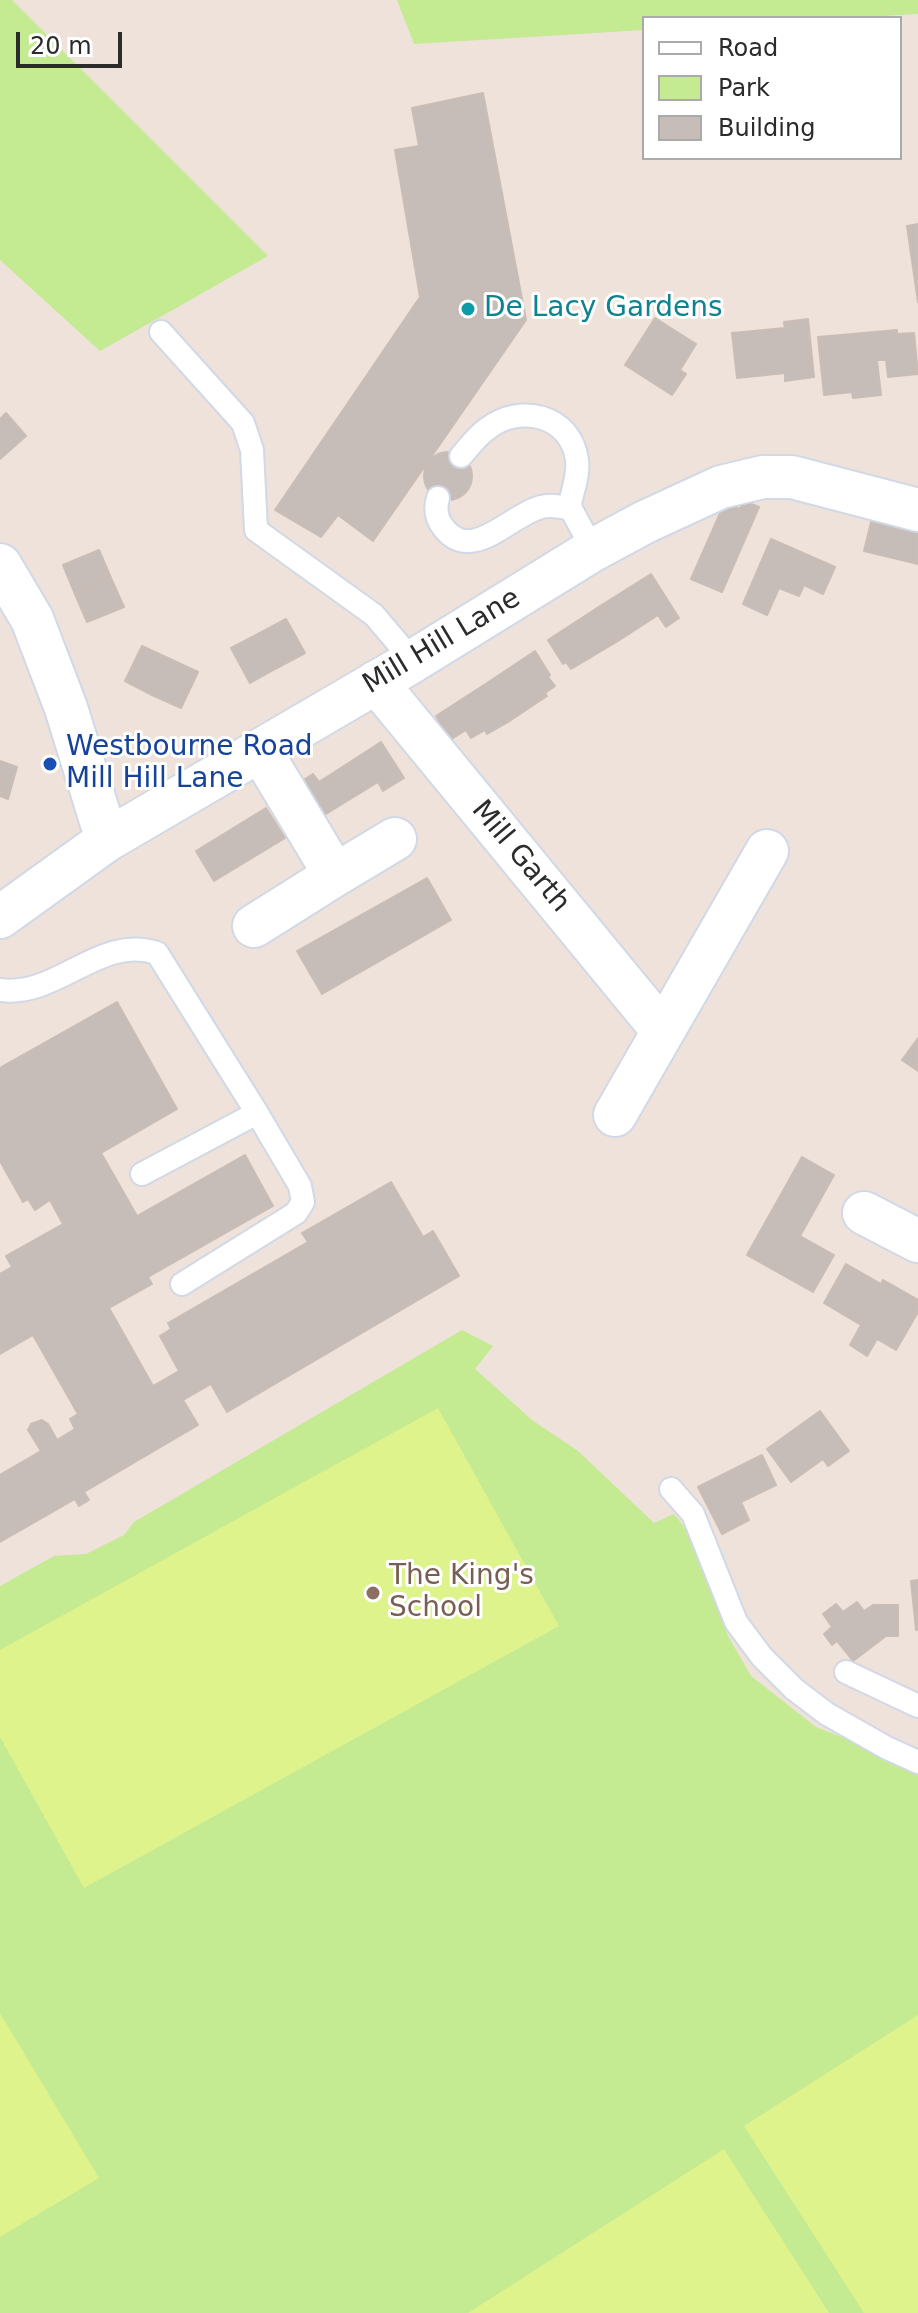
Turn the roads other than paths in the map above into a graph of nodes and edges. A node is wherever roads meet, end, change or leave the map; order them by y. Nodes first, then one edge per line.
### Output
1 (161, 332) dead end
2 (461, 456) dead end
3 (438, 498) dead end
4 (571, 509) junction
5 (918, 510) edge
6 (593, 550) junction
7 (0, 565) edge
8 (413, 661) junction
9 (376, 682) junction
10 (260, 750) junction
11 (395, 839) dead end
12 (107, 840) junction
13 (767, 851) dead end
14 (335, 875) junction
15 (0, 917) edge
16 (254, 926) dead end
17 (3, 993) edge
18 (663, 1031) junction
19 (257, 1113) junction
20 (615, 1115) dead end
21 (142, 1174) dead end
22 (864, 1213) dead end
23 (918, 1241) edge
24 (182, 1284) dead end
25 (671, 1489) dead end
26 (846, 1672) dead end
27 (918, 1706) edge
28 (918, 1762) edge

1 - 8 lane
2 - 4 lane
3 - 4 lane
4 - 6 lane
5 - 6 street, Mill Hill Lane
6 - 8 street, Mill Hill Lane
7 - 12 street
8 - 9 street, Mill Hill Lane
9 - 10 street, Mill Hill Lane
9 - 18 street, Mill Garth
10 - 12 street, Mill Hill Lane
10 - 14 street
11 - 14 street
12 - 15 street, Mill Hill Lane
13 - 18 street
14 - 16 street
17 - 19 lane
18 - 20 street
19 - 21 lane
19 - 24 lane
22 - 23 street
25 - 28 lane
26 - 27 lane

